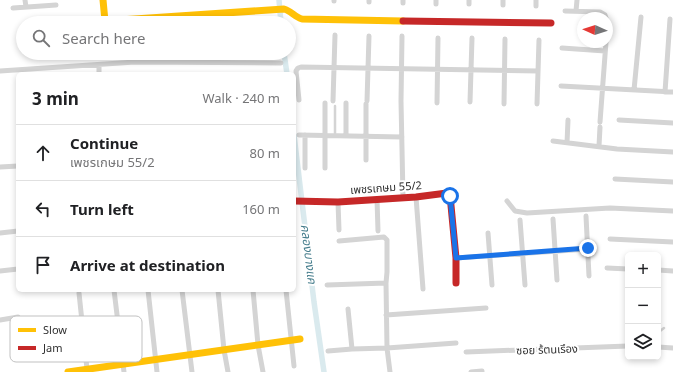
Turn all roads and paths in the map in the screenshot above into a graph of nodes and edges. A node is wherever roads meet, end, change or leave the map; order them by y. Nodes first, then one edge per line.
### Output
1 (25, 0) edge
2 (103, 0) edge
3 (577, 0) edge
4 (56, 5) dead end
5 (26, 7) junction
6 (13, 8) dead end
7 (565, 10) dead end
8 (576, 12) joint
9 (104, 16) edge
10 (192, 16) edge
11 (295, 16) edge
12 (296, 16) edge
13 (641, 17) dead end
14 (670, 19) dead end
15 (551, 23) dead end
16 (335, 35) dead end
17 (369, 36) dead end
18 (402, 36) dead end
19 (438, 38) dead end
20 (472, 38) dead end
21 (506, 39) dead end
22 (539, 40) dead end
23 (562, 48) dead end
24 (605, 48) edge
25 (605, 51) junction
26 (281, 63) dead end
27 (99, 65) junction
28 (61, 67) junction
29 (334, 68) junction
30 (368, 68) junction
31 (402, 69) junction
32 (2, 70) edge
33 (438, 70) junction
34 (471, 70) junction
35 (504, 71) junction
36 (538, 71) junction
37 (23, 72) edge
38 (62, 72) edge
39 (99, 72) edge
40 (561, 86) dead end
41 (602, 88) junction
42 (634, 90) junction
43 (665, 92) junction
44 (673, 92) edge
45 (299, 100) dead end
46 (470, 102) dead end
47 (325, 103) dead end
48 (334, 103) joint
49 (346, 103) dead end
50 (437, 103) dead end
51 (504, 104) dead end
52 (537, 104) dead end
53 (568, 120) dead end
54 (619, 120) dead end
55 (673, 123) edge
56 (325, 135) junction
57 (335, 136) junction
58 (346, 136) junction
59 (366, 136) junction
60 (402, 137) junction
61 (553, 141) dead end
62 (566, 142) junction
63 (599, 146) junction
64 (673, 152) edge
65 (366, 160) dead end
66 (16, 166) edge
67 (0, 167) edge
68 (305, 168) dead end
69 (325, 168) dead end
70 (615, 179) dead end
71 (673, 182) edge
72 (416, 196) junction
73 (403, 197) junction
74 (377, 199) junction
75 (296, 201) edge
76 (507, 201) dead end
77 (338, 202) junction
78 (673, 211) edge
79 (586, 216) dead end
80 (553, 219) dead end
81 (520, 220) dead end
82 (339, 230) dead end
83 (16, 231) edge
84 (378, 231) dead end
85 (488, 233) dead end
86 (0, 234) edge
87 (610, 239) dead end
88 (339, 241) dead end
89 (673, 242) edge
90 (588, 248) junction
91 (555, 251) junction
92 (522, 253) junction
93 (489, 256) junction
94 (456, 258) junction
95 (16, 268) edge
96 (607, 268) dead end
97 (625, 269) edge
98 (661, 270) edge
99 (0, 271) edge
100 (673, 271) edge
101 (589, 276) dead end
102 (557, 280) dead end
103 (386, 283) junction
104 (456, 283) dead end
105 (525, 284) dead end
106 (492, 285) dead end
107 (327, 286) dead end
108 (423, 289) dead end
109 (114, 292) edge
110 (148, 292) edge
111 (182, 292) edge
112 (218, 292) edge
113 (253, 292) edge
114 (286, 292) edge
115 (79, 294) dead end
116 (486, 308) dead end
117 (348, 309) dead end
118 (386, 315) junction
119 (82, 316) edge
120 (117, 316) edge
121 (10, 318) edge
122 (0, 320) edge
123 (664, 328) dead end
124 (661, 330) edge
125 (300, 339) dead end
126 (291, 340) junction
127 (456, 343) dead end
128 (258, 345) junction
129 (625, 346) edge
130 (661, 347) edge
131 (387, 348) junction
132 (673, 348) edge
133 (352, 349) junction
134 (224, 350) junction
135 (328, 351) dead end
136 (466, 352) dead end
137 (190, 355) junction
138 (155, 359) junction
139 (142, 361) edge
140 (136, 362) edge
141 (123, 364) junction
142 (294, 366) dead end
143 (88, 371) edge
144 (482, 371) edge
145 (68, 372) edge
146 (124, 372) edge
147 (157, 372) edge
148 (192, 372) edge
149 (228, 372) edge
150 (263, 372) edge
151 (390, 372) edge
152 (471, 372) edge

1 - 5 street
2 - 9 street
3 - 8 street
4 - 5 street
5 - 6 street
7 - 8 street
10 - 11 street
12 - 15 street
13 - 42 street
14 - 43 street
16 - 29 street
17 - 30 street
18 - 31 street
19 - 33 street
20 - 34 street
21 - 35 street
22 - 36 street
23 - 25 street
24 - 25 street
25 - 41 street
26 - 27 street
27 - 28 street
27 - 39 street
28 - 37 street
28 - 38 street
29 - 30 street
29 - 45 street
29 - 48 street
30 - 31 street
30 - 59 street
31 - 33 street
31 - 60 street
32 - 37 street
33 - 34 street
33 - 50 street
34 - 35 street
34 - 46 street
35 - 36 street
35 - 51 street
36 - 52 street
40 - 41 street
41 - 42 street
41 - 63 street
42 - 43 street
43 - 44 street
47 - 56 street
48 - 57 lane
49 - 58 street
53 - 62 street
54 - 55 street
56 - 57 street
56 - 68 street
56 - 69 street
57 - 58 street
58 - 59 street
59 - 60 street
59 - 65 street
60 - 73 street
61 - 62 street
62 - 63 street
63 - 64 street
66 - 67 street
70 - 71 street
72 - 73 street, เพชรเกษม 55/2
72 - 94 street, เพชรเกษม 55/2
72 - 108 street
73 - 74 street, เพชรเกษม 55/2
74 - 77 street, เพชรเกษม 55/2
74 - 84 street
75 - 77 street, เพชรเกษม 55/2
76 - 78 street
77 - 82 street
79 - 90 street
80 - 91 street
81 - 92 street
83 - 86 street
85 - 93 street
87 - 89 street
88 - 103 street
90 - 91 street
90 - 101 street
91 - 92 street
91 - 102 street
92 - 93 street
92 - 105 street
93 - 94 street
93 - 106 street
94 - 104 street, เพชรเกษม 55/2
95 - 99 street
96 - 97 street
98 - 100 street
103 - 107 street
103 - 118 street
109 - 120 street
110 - 138 street
111 - 137 street
112 - 134 street
113 - 128 street
114 - 126 street
115 - 119 street
116 - 118 street
117 - 133 street
118 - 131 street
121 - 122 street
123 - 124 lane
125 - 126 street
126 - 128 street
126 - 142 street
127 - 131 street
128 - 134 street
128 - 150 street
129 - 136 street, ซอย ร้ตนเรึอง
130 - 132 street
131 - 133 street
131 - 151 street
133 - 135 street
134 - 137 street
134 - 149 street
137 - 138 street
137 - 148 street
138 - 139 street
138 - 147 street
140 - 141 street
141 - 143 street
141 - 146 street
143 - 145 street
144 - 152 street

